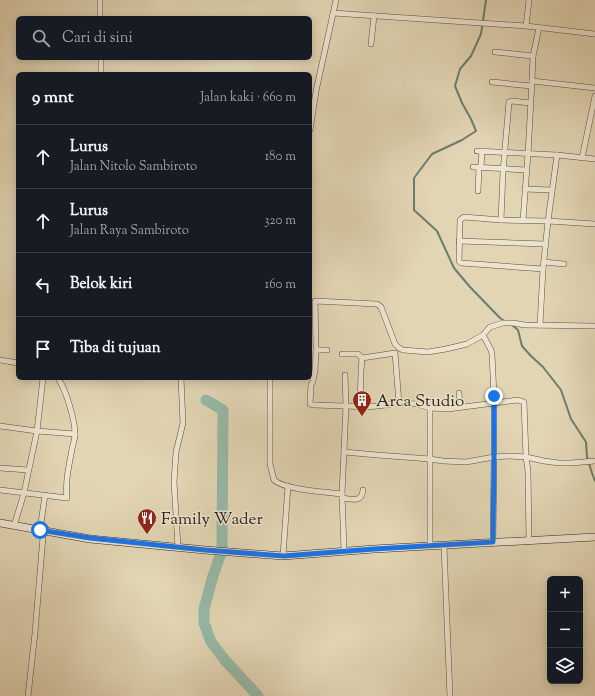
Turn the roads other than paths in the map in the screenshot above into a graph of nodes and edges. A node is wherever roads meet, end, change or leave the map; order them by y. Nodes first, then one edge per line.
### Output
1 (100, 0) edge
2 (336, 0) edge
3 (529, 0) edge
4 (333, 13) junction
5 (100, 16) edge
6 (374, 16) junction
7 (526, 26) junction
8 (539, 28) junction
9 (595, 34) edge
10 (371, 44) dead end
11 (495, 52) dead end
12 (533, 56) junction
13 (101, 60) edge
14 (101, 72) edge
15 (492, 82) dead end
16 (531, 83) junction
17 (595, 88) edge
18 (595, 96) edge
19 (530, 103) junction
20 (312, 117) edge
21 (505, 152) junction
22 (528, 154) junction
23 (556, 155) junction
24 (582, 158) junction
25 (595, 159) edge
26 (478, 167) junction
27 (503, 168) junction
28 (526, 170) junction
29 (525, 189) junction
30 (551, 190) junction
31 (478, 191) dead end
32 (501, 220) junction
33 (523, 220) junction
34 (548, 221) junction
35 (595, 224) edge
36 (459, 241) junction
37 (545, 244) junction
38 (544, 262) junction
39 (564, 264) dead end
40 (543, 269) junction
41 (313, 300) edge
42 (540, 325) junction
43 (595, 326) edge
44 (483, 334) junction
45 (397, 346) junction
46 (316, 350) junction
47 (327, 350) dead end
48 (395, 353) junction
49 (342, 354) dead end
50 (362, 358) junction
51 (0, 360) edge
52 (16, 362) edge
53 (312, 369) edge
54 (345, 375) dead end
55 (43, 380) edge
56 (59, 380) edge
57 (181, 380) edge
58 (270, 380) edge
59 (459, 393) dead end
60 (399, 403) junction
61 (494, 403) junction
62 (346, 406) junction
63 (360, 407) junction
64 (460, 407) junction
65 (430, 408) junction
66 (0, 426) edge
67 (37, 431) junction
68 (75, 434) junction
69 (344, 452) junction
70 (494, 457) junction
71 (526, 457) junction
72 (430, 459) junction
73 (594, 461) edge
74 (0, 468) edge
75 (28, 470) junction
76 (288, 486) junction
77 (0, 490) edge
78 (363, 490) dead end
79 (24, 493) junction
80 (45, 495) junction
81 (342, 496) junction
82 (0, 523) edge
83 (14, 526) junction
84 (43, 532) junction
85 (595, 537) edge
86 (529, 541) junction
87 (493, 542) junction
88 (430, 546) junction
89 (444, 546) junction
90 (178, 548) junction
91 (344, 551) junction
92 (284, 556) junction
93 (28, 696) edge
94 (450, 696) edge

1 - 5 street
2 - 4 street
3 - 7 street
4 - 6 street
4 - 20 street
6 - 7 street
6 - 10 street
7 - 8 street
8 - 9 street
8 - 12 street
11 - 12 street
12 - 16 street
13 - 14 street
15 - 16 street
16 - 17 street
16 - 19 street
18 - 24 street
19 - 21 street
19 - 22 street
21 - 22 street
21 - 26 street
21 - 27 street
22 - 23 street
22 - 28 street
23 - 24 street
23 - 30 street
24 - 25 street
26 - 27 street
26 - 31 street
27 - 28 street
27 - 32 street
28 - 29 street
29 - 30 street
29 - 33 street
30 - 34 street
32 - 33 street
32 - 36 street
33 - 34 street
34 - 35 street
34 - 37 street
36 - 37 street
36 - 40 street
37 - 38 street
38 - 39 street
38 - 40 street
40 - 42 street
41 - 45 street
41 - 46 street
42 - 43 street
42 - 44 street
44 - 45 street
44 - 61 street
45 - 48 street
46 - 47 street
46 - 53 street
48 - 50 street
48 - 60 street
49 - 50 street
50 - 63 street
51 - 52 street
53 - 62 street
54 - 62 street
55 - 67 street
56 - 68 street
57 - 90 street
58 - 76 street
59 - 64 street
60 - 63 street
60 - 65 street
61 - 64 street
61 - 70 street
61 - 71 street
62 - 63 street
62 - 69 street
64 - 65 street
65 - 72 street
66 - 67 street
67 - 68 street
67 - 75 street
68 - 80 street
69 - 72 street
69 - 81 street
70 - 71 street
70 - 72 street
70 - 87 street
71 - 73 street
71 - 86 street
72 - 88 street
74 - 75 street
75 - 79 street
76 - 81 street
76 - 92 street
77 - 79 street
78 - 81 street
79 - 80 street
79 - 83 street
80 - 84 street
81 - 91 street
82 - 83 street
83 - 84 street
84 - 90 street
84 - 93 street
85 - 86 street
86 - 87 street
87 - 89 street
88 - 89 street
88 - 91 street
89 - 94 street
90 - 92 street
91 - 92 street

